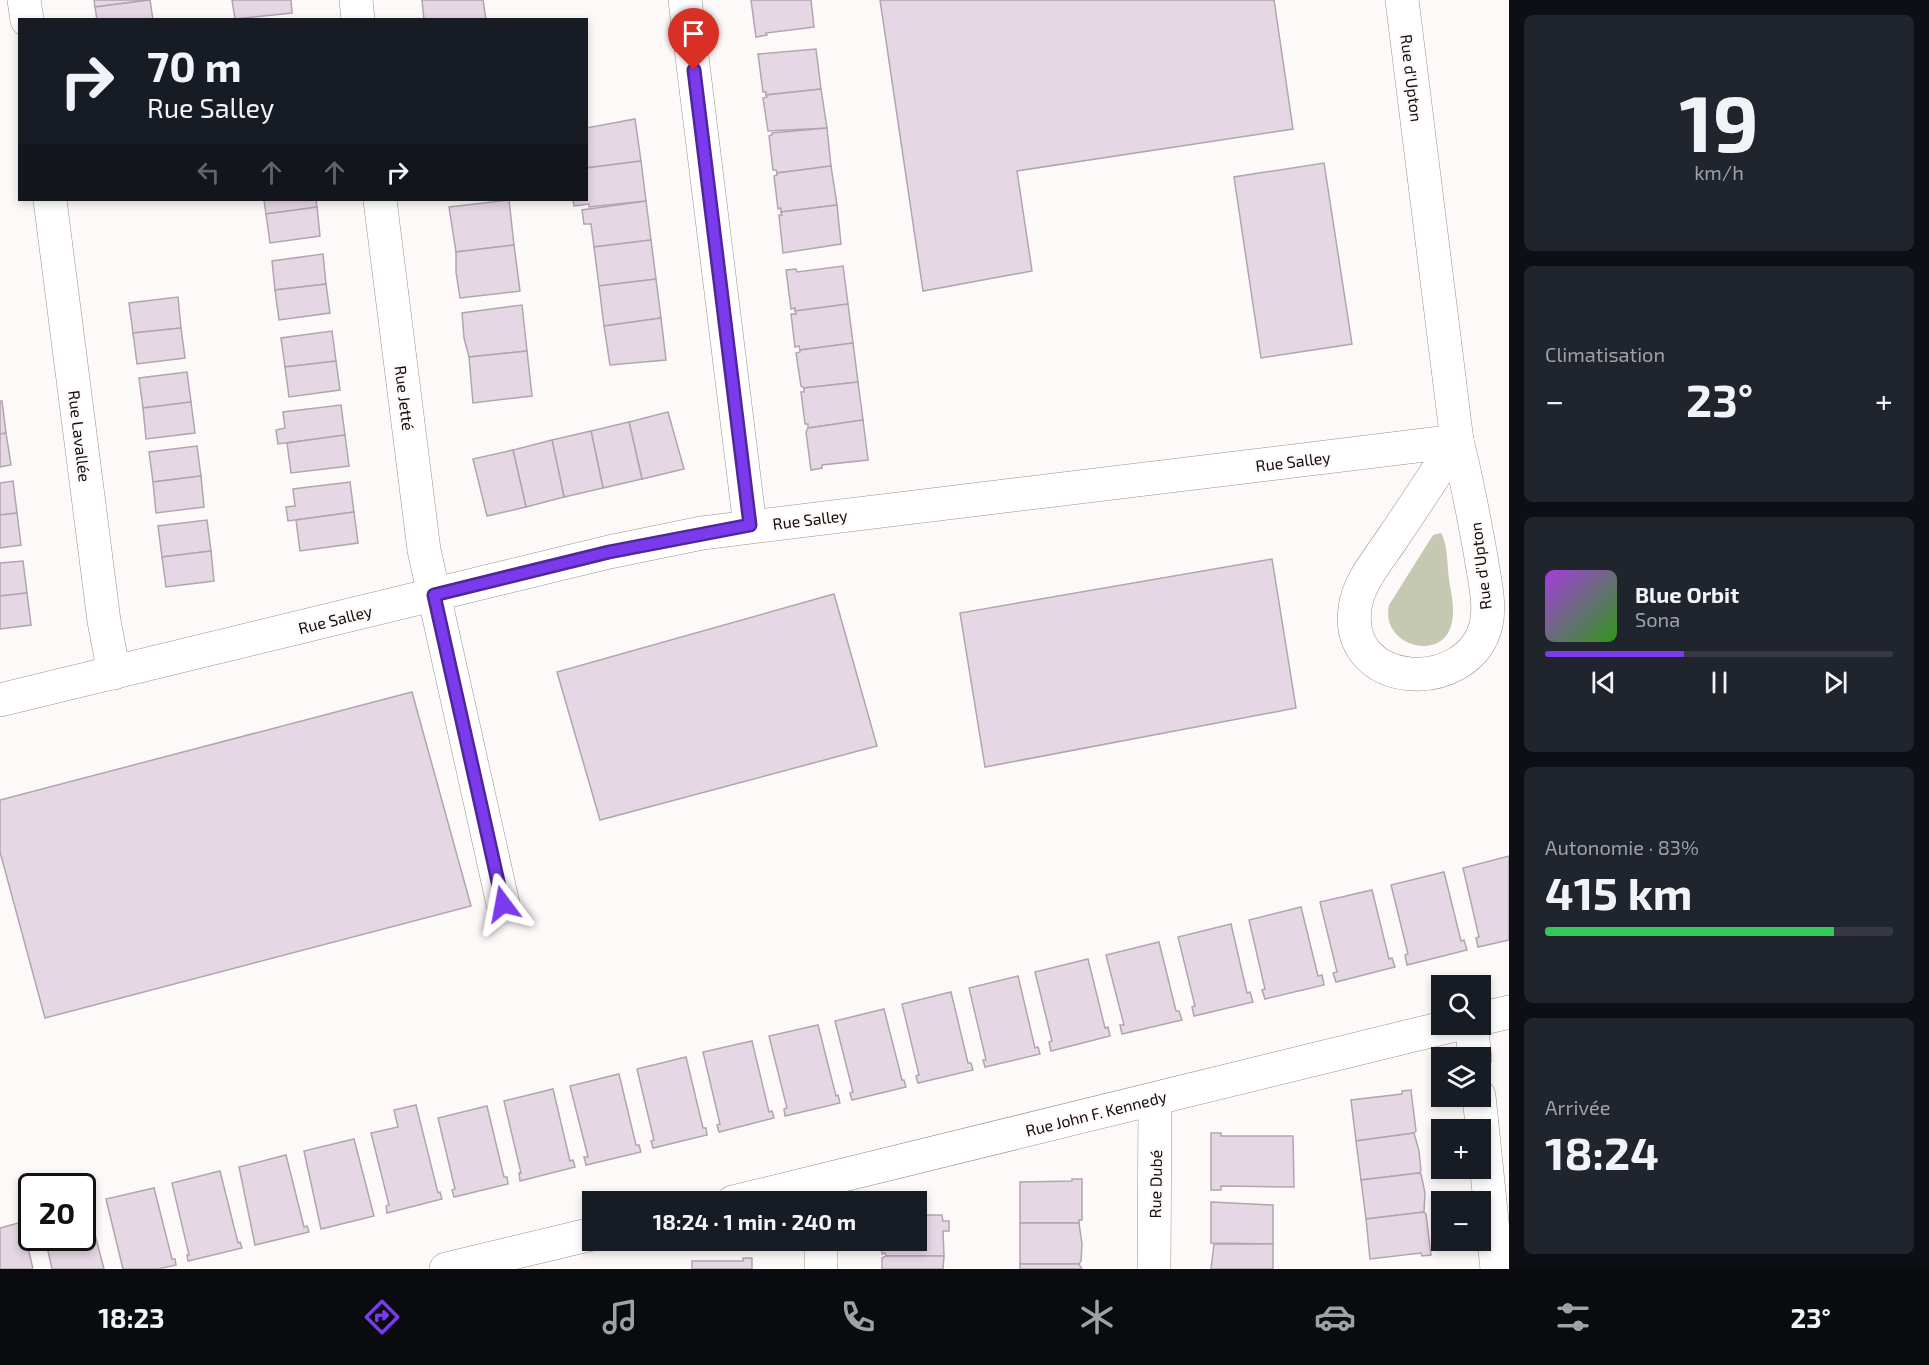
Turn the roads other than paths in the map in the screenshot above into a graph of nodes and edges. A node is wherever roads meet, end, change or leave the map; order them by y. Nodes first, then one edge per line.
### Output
1 (24, 0) edge
2 (356, 0) edge
3 (685, 0) edge
4 (1402, 0) edge
5 (27, 18) edge
6 (358, 18) edge
7 (50, 201) edge
8 (380, 201) edge
9 (1457, 441) junction
10 (750, 525) junction
11 (434, 595) junction
12 (1498, 595) edge
13 (114, 673) junction
14 (0, 700) edge
15 (503, 904) dead end
16 (1509, 1012) edge
17 (1491, 1016) edge
18 (1431, 1031) edge
19 (1155, 1099) junction
20 (1480, 1107) edge
21 (821, 1191) edge
22 (582, 1237) edge
23 (821, 1251) edge
24 (488, 1264) edge
25 (446, 1269) edge
26 (821, 1269) edge
27 (1154, 1269) edge
28 (1497, 1269) edge

1 - 5 street
2 - 6 street
3 - 10 street
4 - 9 street, Rue d'Upton
7 - 13 street, Rue Lavallée
8 - 11 street, Rue Jetté
9 - 10 street, Rue Salley
9 - 12 street, Rue d'Upton
9 - 12 street, Rue d'Upton
10 - 11 street, Rue Salley
11 - 13 street, Rue Salley
11 - 15 street, Rue Jetté
13 - 14 street, Rue Salley
16 - 17 street
18 - 19 street, Rue John F. Kennedy
19 - 21 street, Rue John F. Kennedy
19 - 27 street, Rue Dubé
20 - 28 street
22 - 24 street
23 - 26 street
24 - 25 street

